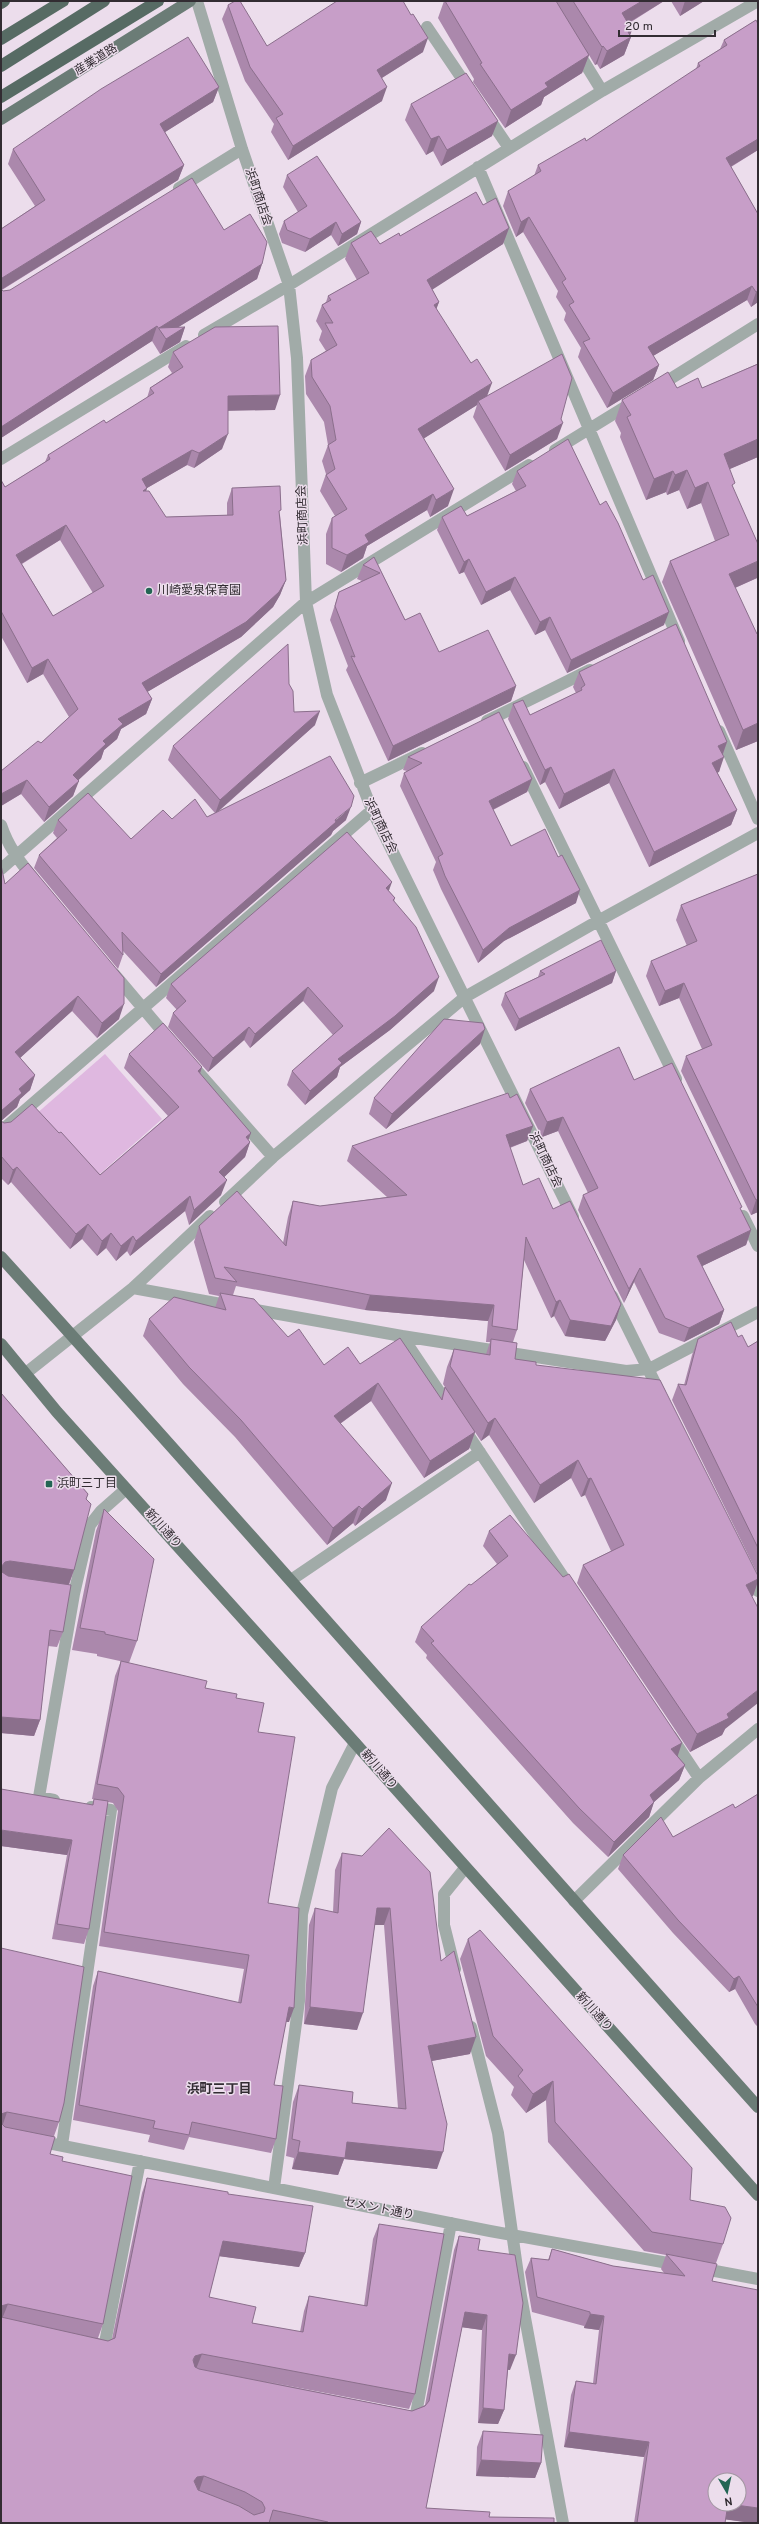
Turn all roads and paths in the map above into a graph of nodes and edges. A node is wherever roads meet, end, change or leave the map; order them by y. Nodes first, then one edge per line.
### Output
1 (4, 1) edge
2 (63, 1) edge
3 (104, 1) edge
4 (158, 1) edge
5 (190, 1) edge
6 (197, 1) edge
7 (758, 1) edge
8 (1, 3) edge
9 (427, 27) dead end
10 (1, 39) edge
11 (570, 39) edge
12 (1, 66) edge
13 (602, 91) junction
14 (1, 97) edge
15 (1, 118) edge
16 (509, 148) junction
17 (242, 149) junction
18 (478, 167) junction
19 (168, 195) edge
20 (289, 285) junction
21 (758, 324) edge
22 (590, 428) junction
23 (1, 459) edge
24 (306, 602) junction
25 (674, 629) junction
26 (661, 636) edge
27 (684, 651) edge
28 (598, 666) edge
29 (498, 716) junction
30 (713, 717) edge
31 (478, 726) edge
32 (505, 730) edge
33 (436, 746) edge
34 (519, 758) edge
35 (360, 783) junction
36 (372, 810) junction
37 (758, 819) edge
38 (1, 825) edge
39 (758, 834) edge
40 (15, 857) junction
41 (1, 869) edge
42 (41, 887) edge
43 (598, 921) junction
44 (107, 966) edge
45 (465, 997) junction
46 (142, 1009) junction
47 (681, 1090) edge
48 (1, 1131) edge
49 (273, 1157) junction
50 (737, 1203) edge
51 (577, 1225) edge
52 (758, 1246) edge
53 (1, 1257) edge
54 (605, 1282) edge
55 (133, 1288) junction
56 (758, 1312) edge
57 (402, 1336) junction
58 (74, 1337) junction
59 (1, 1344) edge
60 (649, 1369) junction
61 (26, 1373) junction
62 (664, 1401) edge
63 (480, 1452) junction
64 (126, 1488) junction
65 (744, 1563) edge
66 (291, 1580) junction
67 (758, 1591) edge
68 (58, 1592) edge
69 (74, 1594) junction
70 (581, 1602) edge
71 (664, 1726) edge
72 (758, 1729) edge
73 (355, 1742) junction
74 (699, 1778) junction
75 (68, 1802) edge
76 (82, 1805) edge
77 (465, 1868) junction
78 (574, 1901) junction
79 (458, 1979) edge
80 (468, 2018) edge
81 (758, 2106) edge
82 (24, 2138) edge
83 (62, 2145) junction
84 (140, 2161) junction
85 (274, 2188) junction
86 (758, 2195) edge
87 (451, 2223) junction
88 (513, 2235) junction
89 (758, 2279) edge
90 (82, 2344) edge
91 (393, 2415) edge
92 (563, 2523) edge

1 - 8 highway
2 - 10 highway
3 - 12 highway
4 - 14 highway
5 - 15 main road, 産業道路
6 - 17 street, 浜町商店会
7 - 13 street
9 - 16 street
11 - 13 street
13 - 16 street
16 - 18 street
17 - 19 street
17 - 20 street, 浜町商店会
18 - 20 street
18 - 22 street
20 - 23 street
20 - 24 street, 浜町商店会
21 - 22 street
22 - 24 street
22 - 25 street
24 - 35 street, 浜町商店会
24 - 40 street
25 - 26 street
25 - 27 street
28 - 29 street
29 - 31 street
29 - 32 street
30 - 37 street
33 - 35 street
34 - 43 street
35 - 36 street, 浜町商店会
36 - 45 street, 浜町商店会
36 - 46 street
38 - 40 street
39 - 43 street
40 - 41 street
40 - 42 street
43 - 45 street
43 - 47 street
44 - 46 street
45 - 49 street
45 - 51 street, 浜町商店会
46 - 48 street
46 - 49 street
49 - 55 street
50 - 52 street
53 - 58 main road
54 - 60 street
55 - 57 street
55 - 58 street
56 - 60 street
57 - 60 street
57 - 63 street
58 - 61 street
58 - 66 main road
59 - 61 main road, 新川通り
60 - 62 street
61 - 64 main road, 新川通り
63 - 66 street
63 - 70 street
64 - 69 street
64 - 73 main road, 新川通り
65 - 67 street
66 - 78 main road
68 - 69 street
69 - 75 street
71 - 74 street
72 - 74 street
73 - 77 main road, 新川通り
73 - 85 street
74 - 78 street
76 - 83 street
77 - 79 street
77 - 86 main road, 新川通り
78 - 81 main road
80 - 88 street
82 - 83 street, セメント通り
83 - 84 street, セメント通り
84 - 85 street, セメント通り
84 - 90 street
85 - 87 street, セメント通り
87 - 88 street, セメント通り
87 - 91 street
88 - 89 street, セメント通り
88 - 92 street

